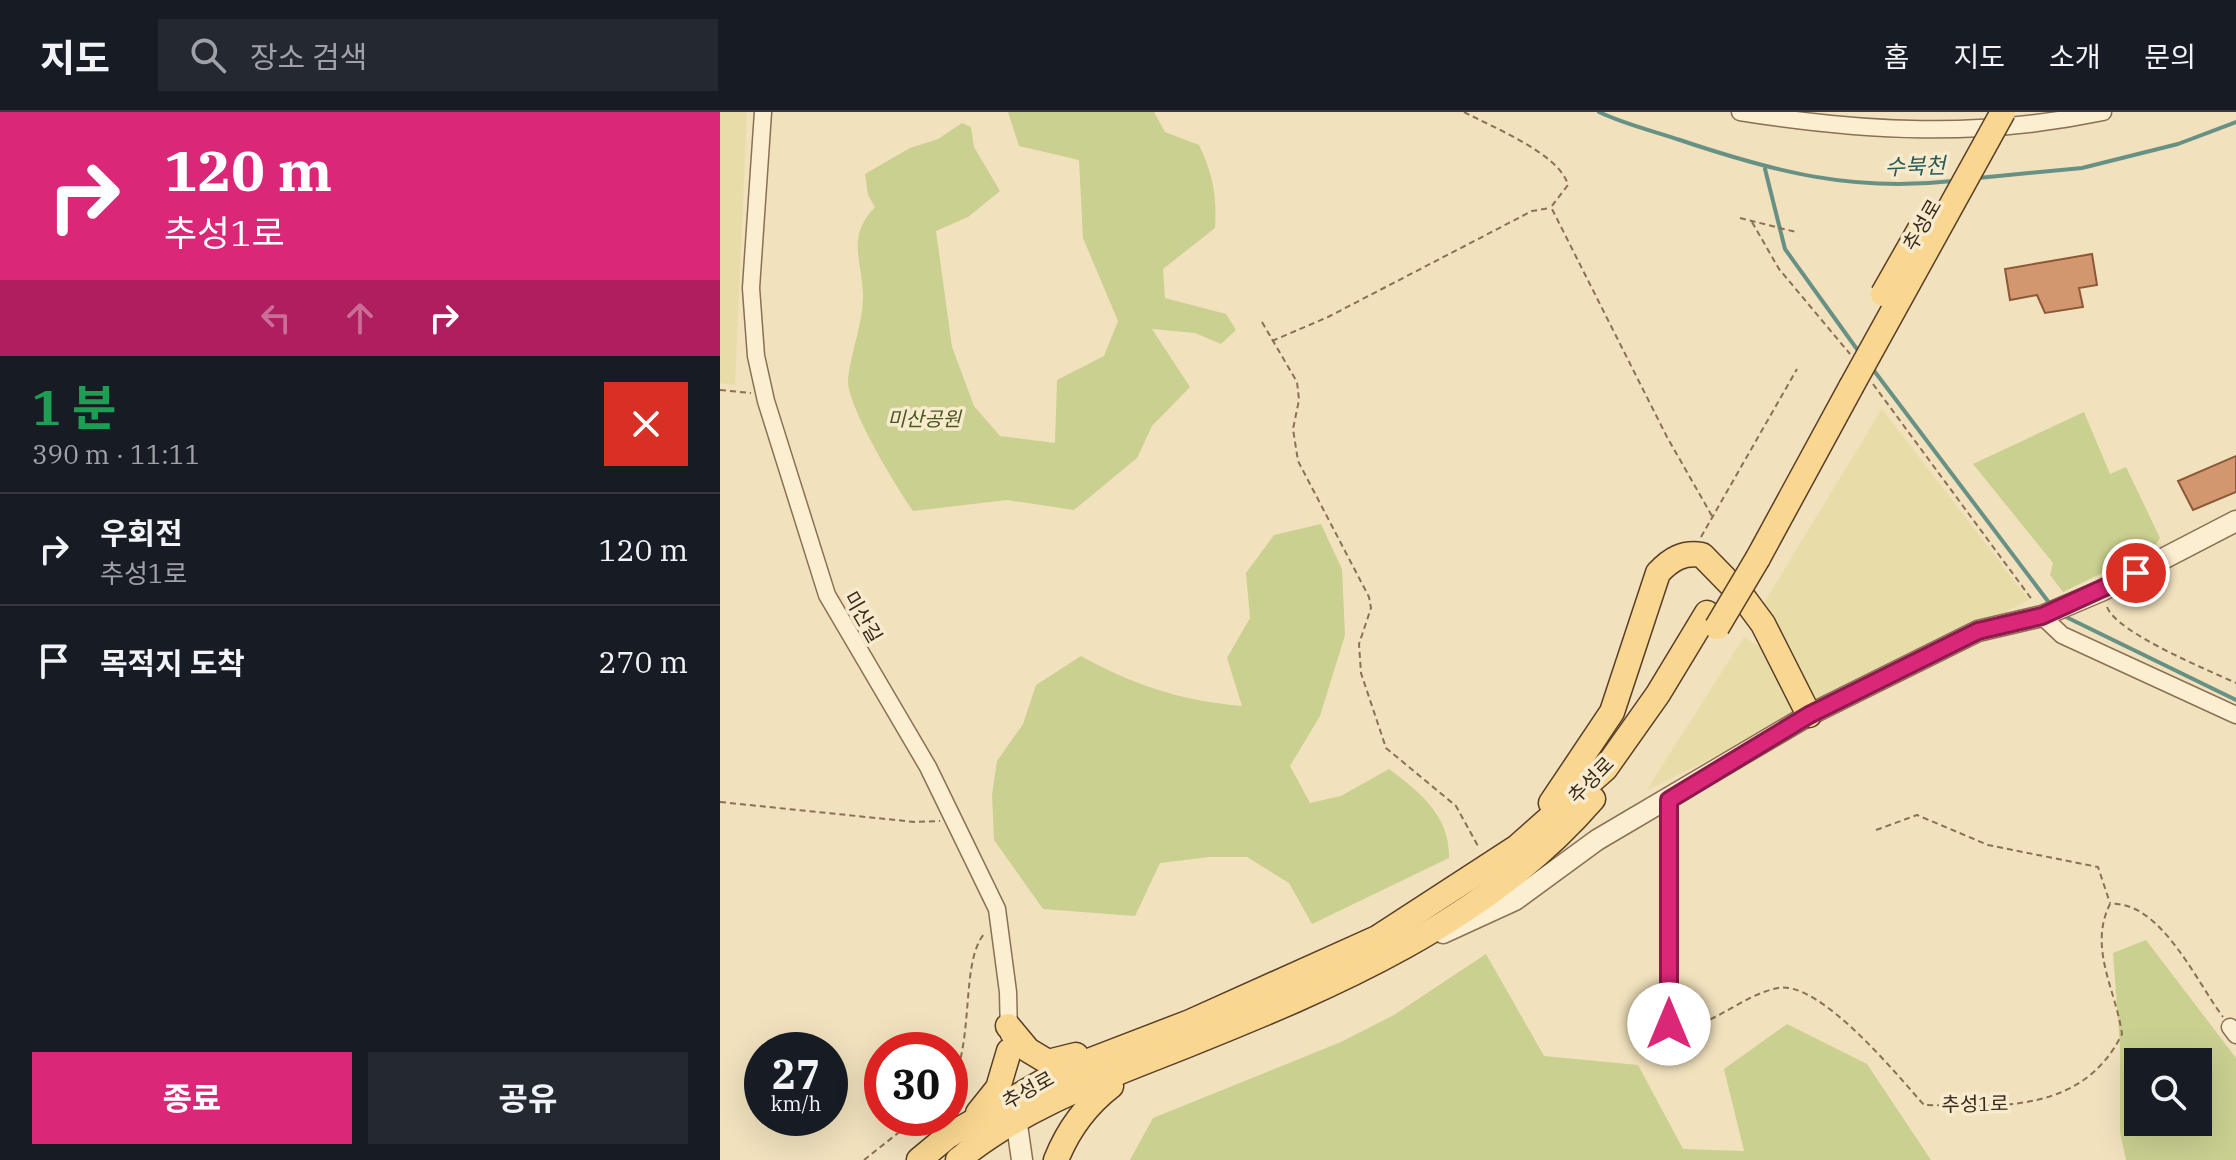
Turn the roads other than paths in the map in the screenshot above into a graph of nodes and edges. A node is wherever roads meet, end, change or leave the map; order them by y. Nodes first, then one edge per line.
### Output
1 (763, 112) edge
2 (1740, 112) edge
3 (1987, 112) edge
4 (2003, 112) edge
5 (2103, 112) edge
6 (1853, 385) junction
7 (2236, 521) edge
8 (2046, 613) junction
9 (1712, 620) junction
10 (1809, 715) junction
11 (2236, 715) edge
12 (1669, 800) junction
13 (1517, 847) junction
14 (1395, 953) junction
15 (1669, 1024) road end
16 (1008, 1026) junction
17 (1118, 1050) junction
18 (1009, 1051) junction
19 (1137, 1065) junction
20 (1012, 1110) junction
21 (970, 1123) junction
22 (919, 1160) edge
23 (958, 1160) edge
24 (1022, 1160) edge
25 (1056, 1160) edge

1 - 16 street, 미산길
2 - 5 street
3 - 6 main road, 추성로, bridge
4 - 6 main road, 추성로, bridge
6 - 9 main road, 추성로, bridge
7 - 8 street
8 - 10 street
8 - 11 street
9 - 13 main road, 추성로
9 - 14 main road, 추성로
10 - 12 street
10 - 13 main road
12 - 14 street
12 - 15 street
13 - 17 main road, 추성로
14 - 19 main road, 추성로
16 - 17 main road
16 - 18 street, 미산길
17 - 20 main road, 추성로
18 - 20 street, 미산길
18 - 21 main road
19 - 20 main road, 추성로
19 - 25 main road
20 - 21 main road, 추성로
20 - 23 main road, 추성로
20 - 24 street
21 - 22 main road, 추성로

